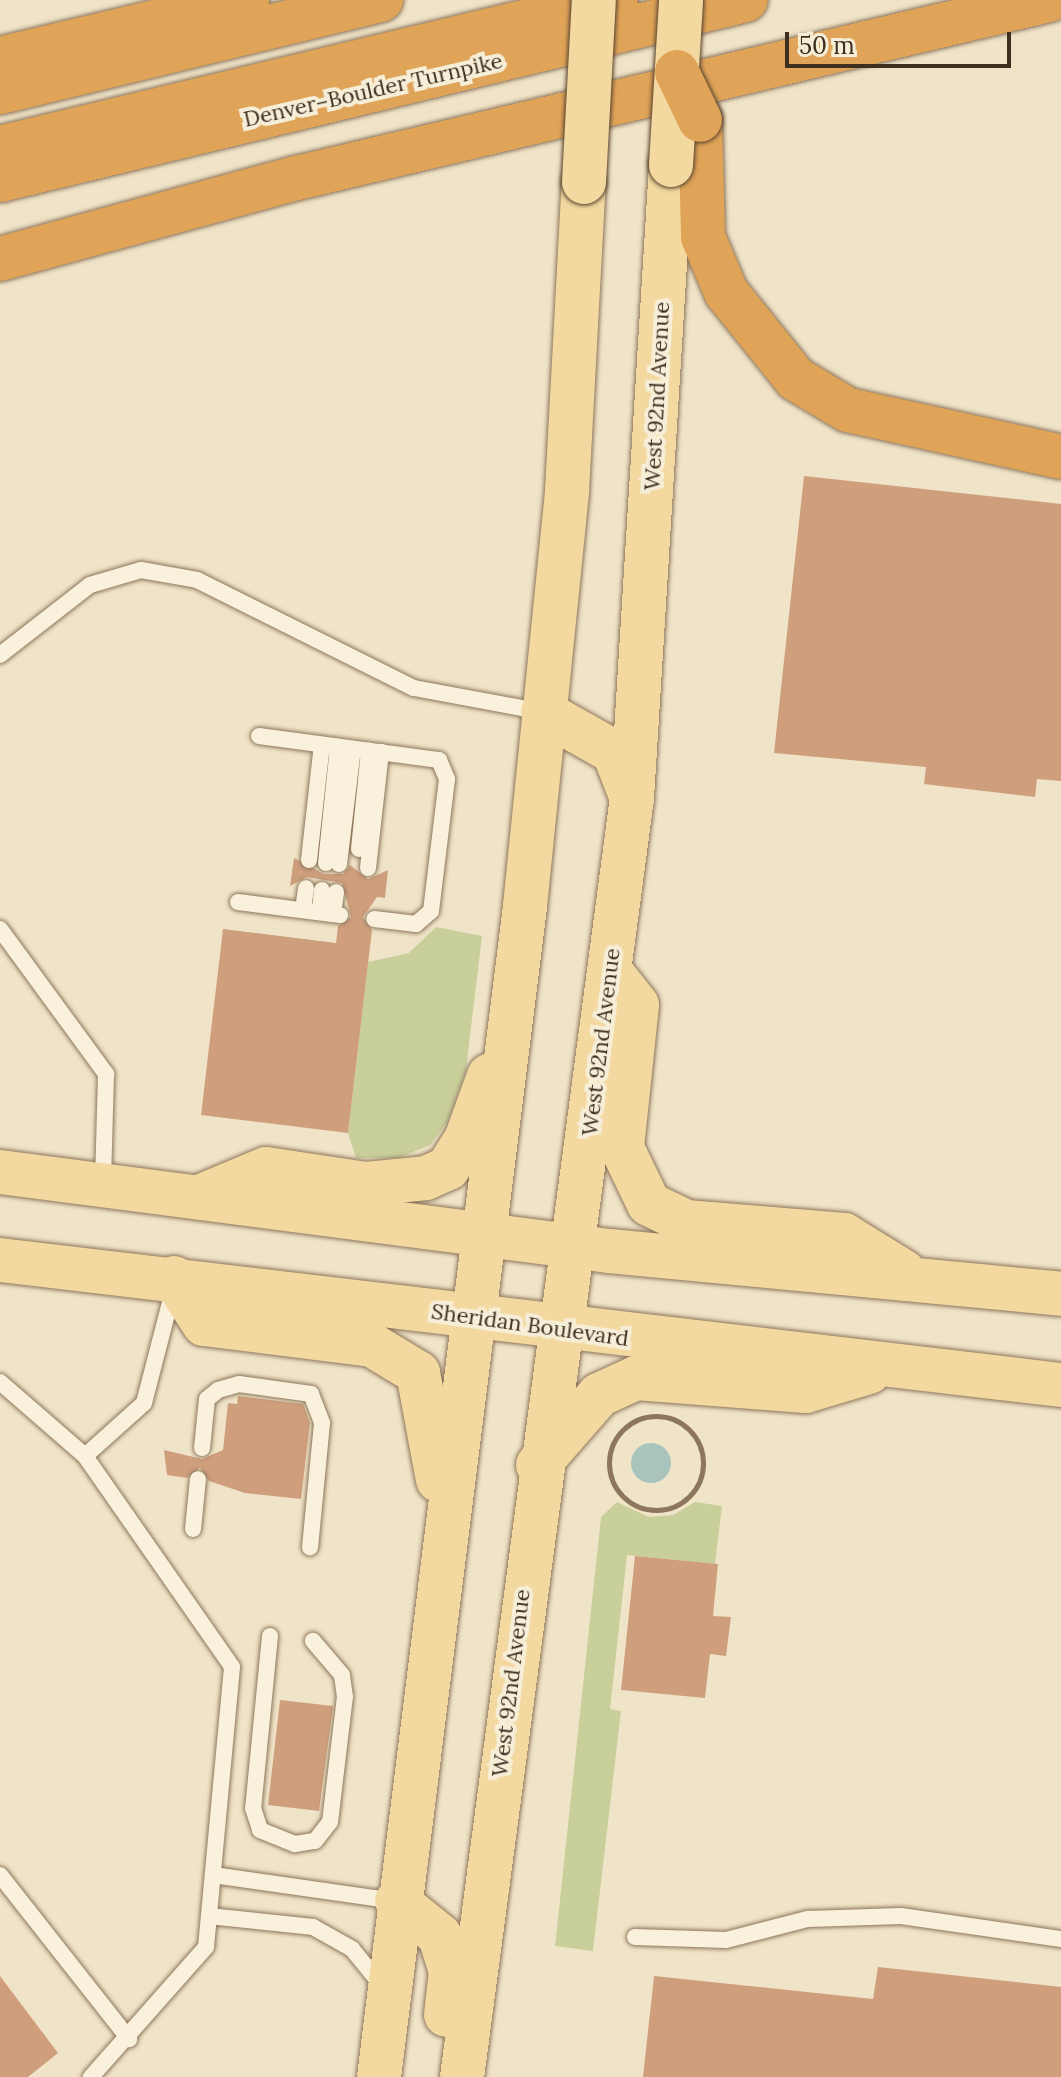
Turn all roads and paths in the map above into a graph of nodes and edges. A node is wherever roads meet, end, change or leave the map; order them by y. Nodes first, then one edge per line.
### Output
1 (247, 0) edge
2 (381, 0) edge
3 (594, 0) edge
4 (615, 0) edge
5 (681, 0) edge
6 (746, 0) edge
7 (1049, 0) edge
8 (0, 59) edge
9 (677, 72) junction
10 (0, 92) edge
11 (0, 148) edge
12 (0, 180) edge
13 (0, 259) edge
14 (1061, 457) edge
15 (0, 655) edge
16 (543, 712) junction
17 (259, 736) dead end
18 (353, 749) junction
19 (632, 798) junction
20 (362, 867) dead end
21 (238, 902) dead end
22 (324, 913) junction
23 (374, 919) dead end
24 (0, 929) edge
25 (610, 971) junction
26 (510, 1044) junction
27 (0, 1172) edge
28 (103, 1185) junction
29 (204, 1195) junction
30 (487, 1236) junction
31 (569, 1246) junction
32 (0, 1260) edge
33 (913, 1277) junction
34 (174, 1278) junction
35 (1061, 1294) edge
36 (475, 1318) junction
37 (557, 1330) junction
38 (887, 1367) junction
39 (0, 1382) edge
40 (1061, 1385) edge
41 (698, 1440) joint
42 (202, 1448) dead end
43 (85, 1456) junction
44 (538, 1465) junction
45 (198, 1479) dead end
46 (450, 1510) junction
47 (193, 1529) dead end
48 (310, 1547) dead end
49 (270, 1636) dead end
50 (313, 1641) dead end
51 (0, 1875) edge
52 (213, 1875) junction
53 (397, 1901) junction
54 (209, 1916) junction
55 (635, 1937) dead end
56 (1061, 1939) edge
57 (387, 1993) junction
58 (129, 2039) junction
59 (91, 2077) edge
60 (379, 2077) edge
61 (440, 2077) edge
62 (462, 2077) edge

1 - 8 highway
2 - 10 highway
3 - 16 main road, bridge
4 - 11 highway
5 - 9 main road, West 92nd Avenue, bridge
6 - 12 highway, Denver–Boulder Turnpike
7 - 13 highway
9 - 14 highway, bridge
9 - 19 main road, West 92nd Avenue, bridge
15 - 16 lane
16 - 19 main road
16 - 26 main road
17 - 18 lane
18 - 18 lane
18 - 20 lane
18 - 23 lane
19 - 25 main road, West 92nd Avenue
21 - 22 lane
22 - 22 lane
24 - 28 lane
25 - 31 main road, West 92nd Avenue
25 - 33 main road
26 - 29 main road
26 - 30 main road
27 - 28 main road
28 - 29 main road
29 - 30 main road
30 - 31 main road
30 - 36 main road
31 - 33 main road
31 - 37 main road, West 92nd Avenue
32 - 34 main road, Sheridan Boulevard
33 - 35 main road
34 - 36 main road, Sheridan Boulevard
34 - 43 lane
34 - 46 main road
36 - 37 main road, Sheridan Boulevard
36 - 46 main road
37 - 38 main road, Sheridan Boulevard
37 - 44 main road, West 92nd Avenue
38 - 40 main road, Sheridan Boulevard
38 - 44 main road
39 - 43 lane
41 - 41 path
42 - 48 lane
43 - 52 lane
44 - 62 main road, West 92nd Avenue
45 - 47 lane
46 - 53 main road
49 - 50 lane
51 - 58 lane
52 - 53 lane
52 - 54 lane
53 - 57 main road
53 - 61 main road
54 - 57 lane
54 - 58 lane
55 - 56 lane
57 - 60 main road
58 - 59 lane

